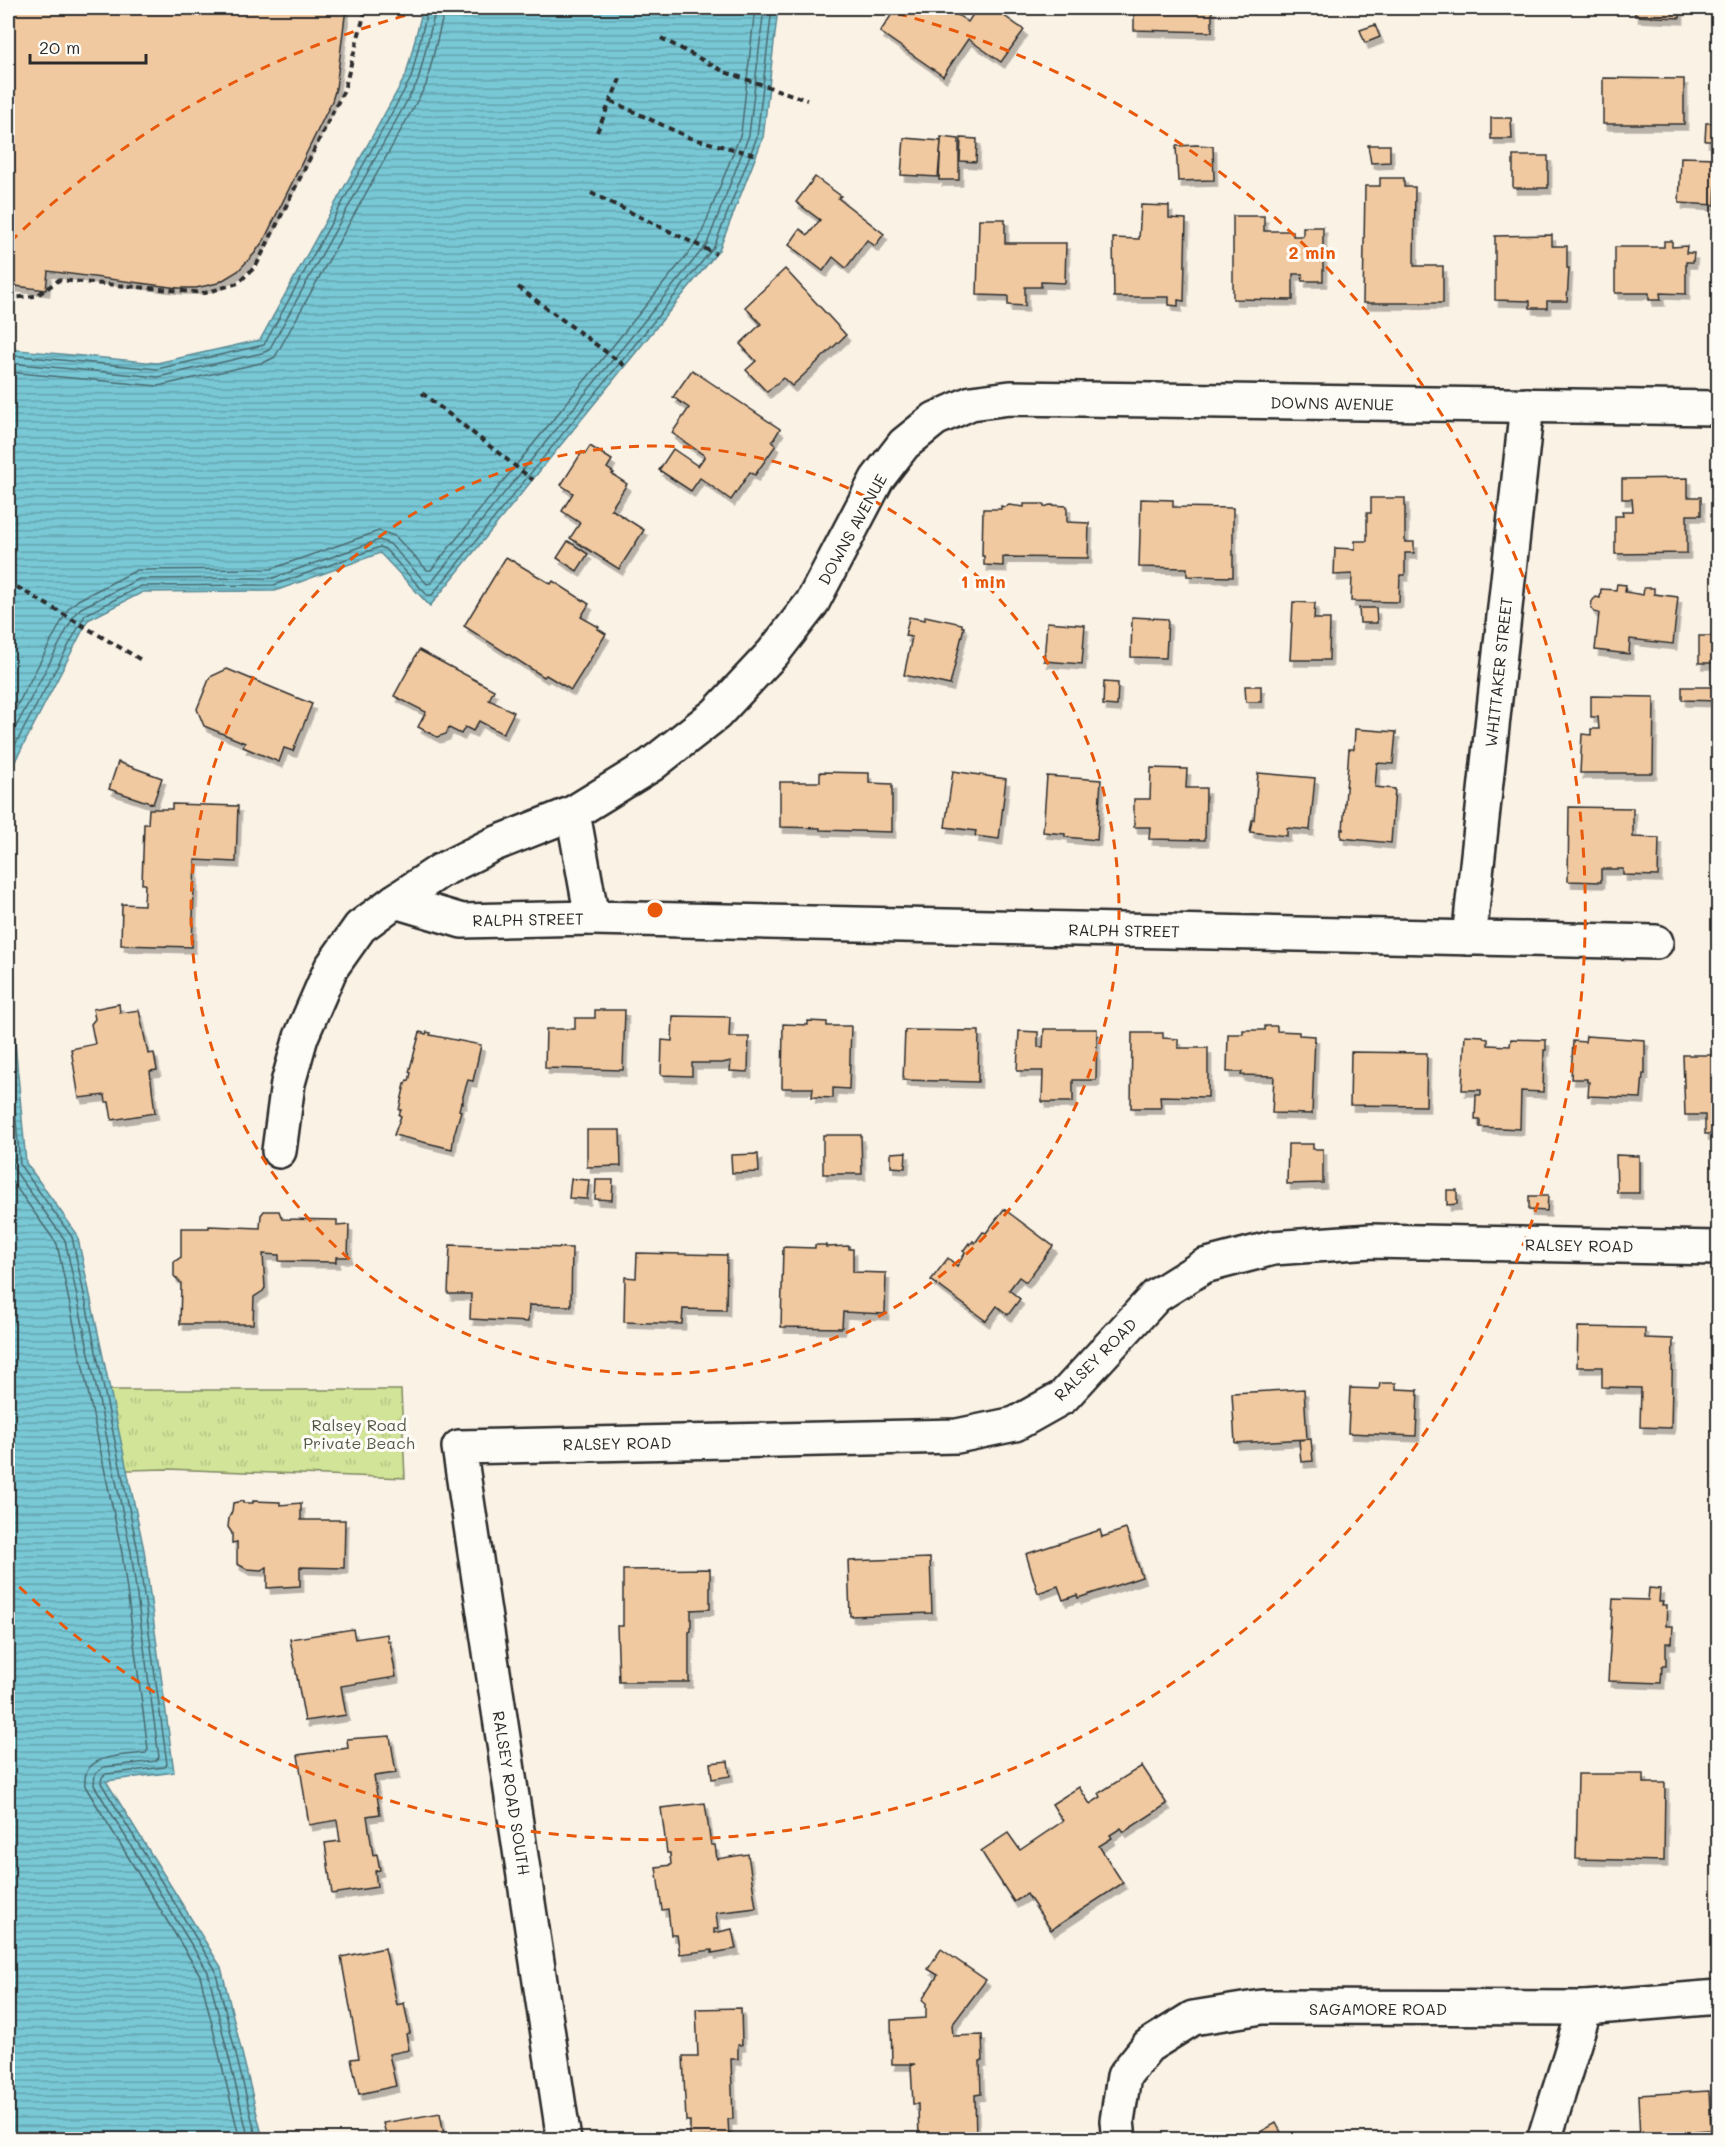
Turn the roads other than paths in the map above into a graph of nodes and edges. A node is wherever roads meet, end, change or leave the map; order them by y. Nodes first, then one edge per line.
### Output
1 (1527, 405) junction
2 (1719, 408) edge
3 (573, 813) junction
4 (394, 901) junction
5 (592, 918) junction
6 (1469, 938) junction
7 (1656, 942) dead end
8 (279, 1151) dead end
9 (1719, 1248) edge
10 (459, 1447) joint
11 (1719, 1997) edge
12 (1585, 2008) junction
13 (564, 2139) edge
14 (1119, 2139) edge
15 (1544, 2139) edge

1 - 2 street, DOWNS AVENUE
1 - 3 street, DOWNS AVENUE
1 - 6 street, WHITTAKER STREET
3 - 4 street, DOWNS AVENUE
3 - 5 street, RALPH STREET
4 - 5 street, RALPH STREET
4 - 8 street, DOWNS AVENUE
5 - 6 street, RALPH STREET
6 - 7 street, RALPH STREET
9 - 10 street, RALSEY ROAD
10 - 13 street, RALSEY ROAD SOUTH
11 - 12 street, SAGAMORE ROAD
12 - 14 street, SAGAMORE ROAD
12 - 15 street

